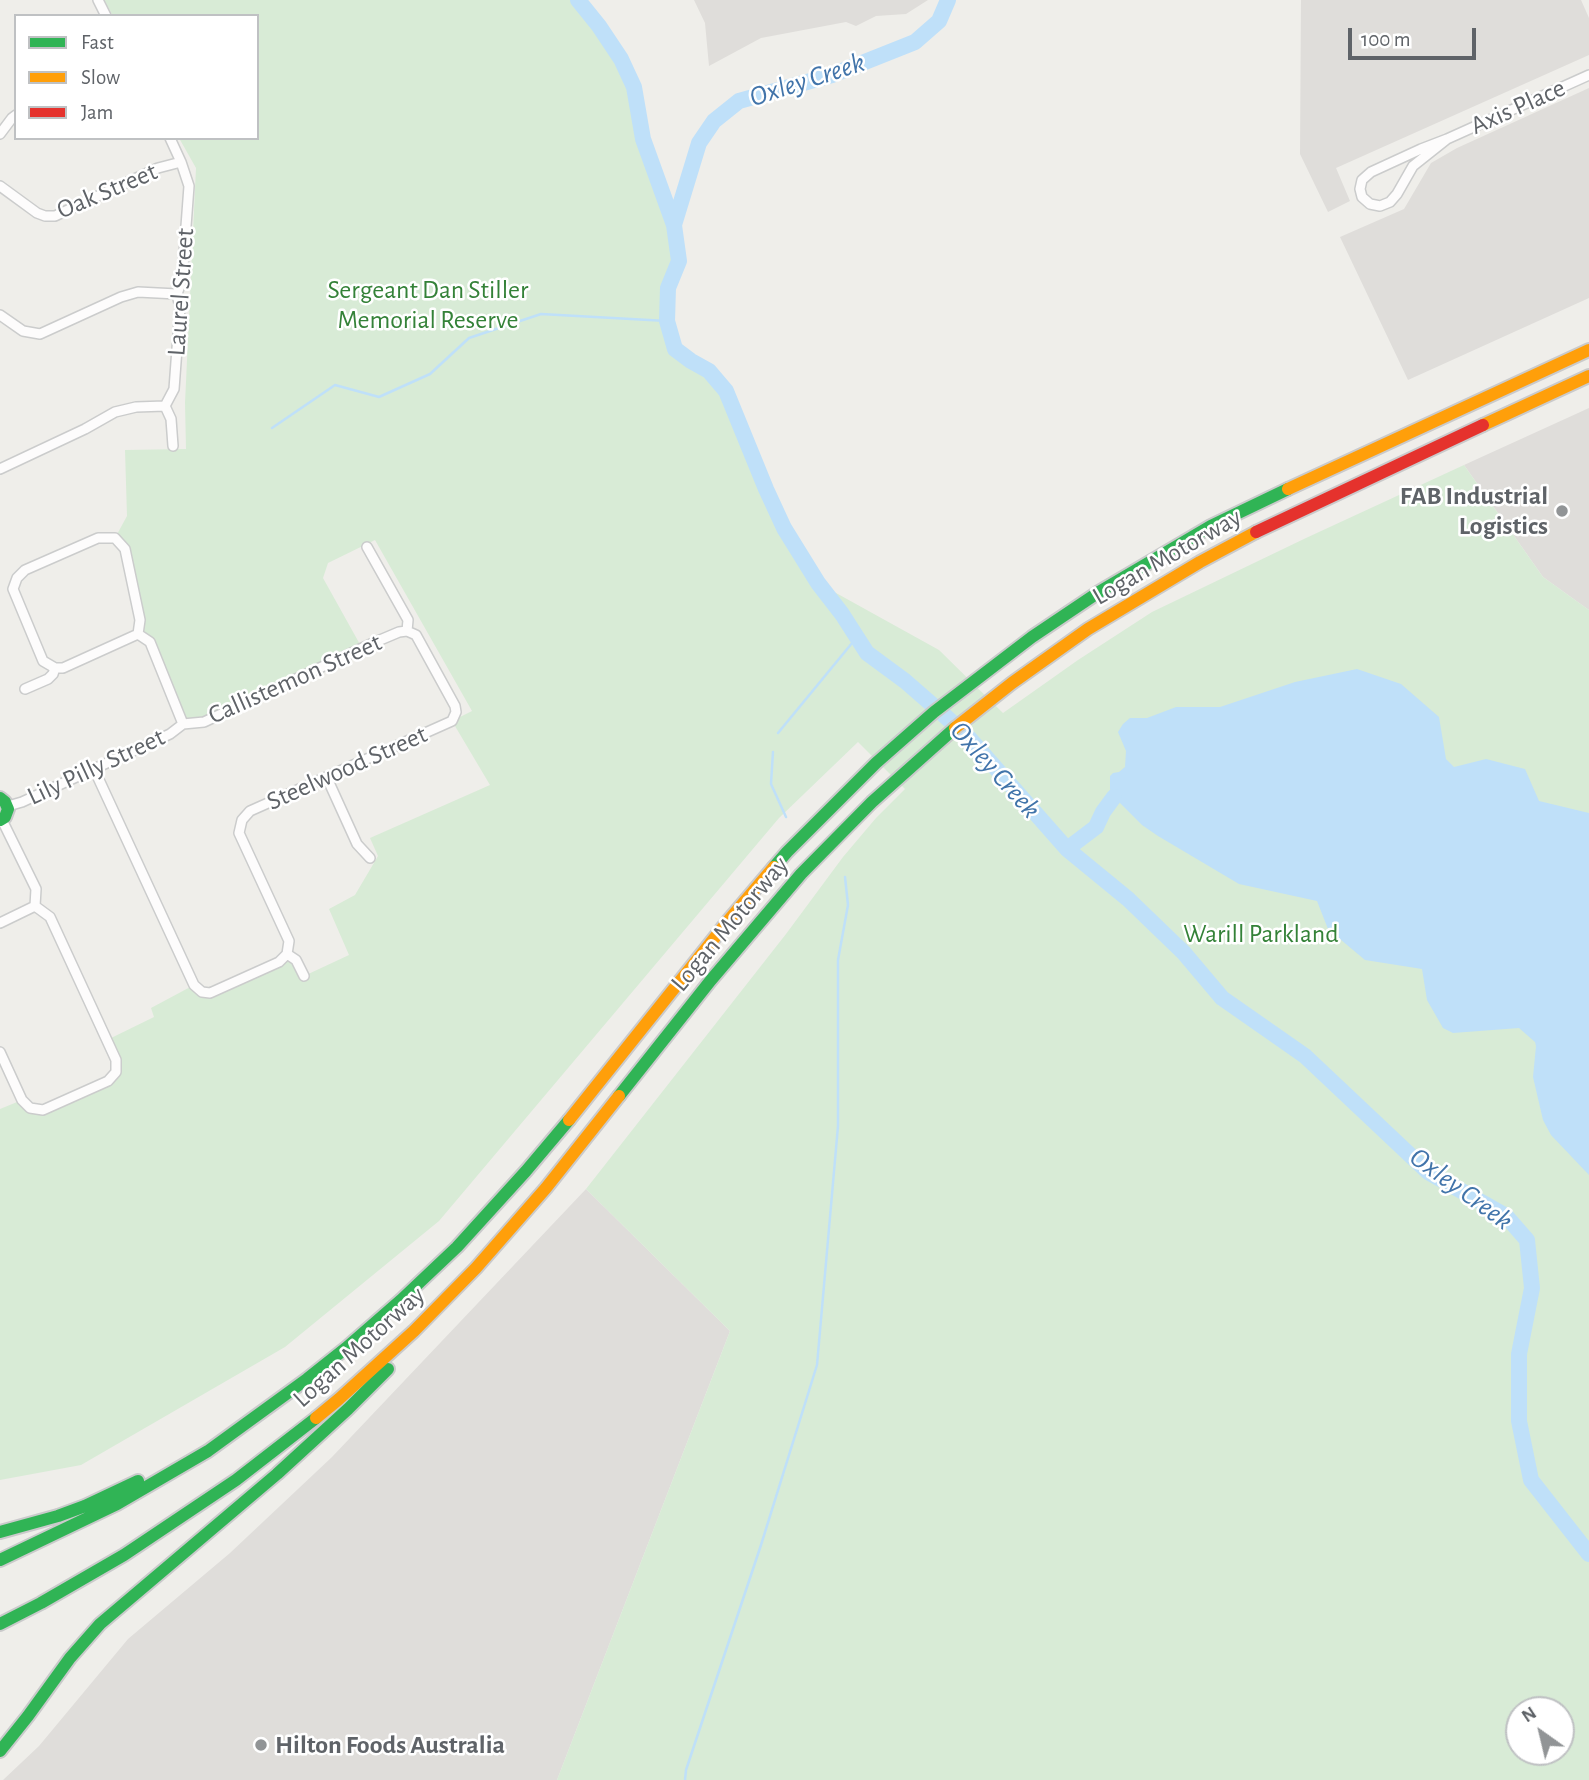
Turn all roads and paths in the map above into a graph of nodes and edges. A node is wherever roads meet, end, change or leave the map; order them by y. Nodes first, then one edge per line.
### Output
1 (1589, 75) edge
2 (14, 116) edge
3 (0, 134) edge
4 (1447, 139) junction
5 (171, 140) edge
6 (181, 162) junction
7 (0, 186) edge
8 (177, 294) junction
9 (0, 314) edge
10 (1589, 350) edge
11 (1589, 376) edge
12 (166, 406) junction
13 (173, 446) dead end
14 (0, 468) edge
15 (367, 547) dead end
16 (407, 631) junction
17 (138, 634) junction
18 (55, 668) junction
19 (25, 689) dead end
20 (183, 724) junction
21 (94, 769) junction
22 (327, 778) junction
23 (4, 802) edge
24 (1, 820) edge
25 (370, 858) dead end
26 (36, 906) junction
27 (0, 923) edge
28 (287, 954) junction
29 (304, 976) dead end
30 (1, 1057) edge
31 (414, 1331) junction
32 (275, 1404) junction
33 (0, 1532) edge
34 (0, 1560) edge
35 (0, 1624) edge
36 (0, 1751) edge

1 - 4 street, Axis Place
2 - 3 street
4 - 4 street, Axis Place
5 - 6 street, Laurel Street
6 - 7 street, Oak Street
6 - 8 street, Laurel Street
8 - 9 street
8 - 12 street, Laurel Street
10 - 32 main road, Logan Motorway
11 - 31 main road, Logan Motorway
12 - 13 street, Laurel Street
12 - 14 street
15 - 16 street
16 - 20 street, Callistemon Street
16 - 22 street, Steelwood Street
17 - 18 street
17 - 18 street
17 - 20 street
18 - 19 street
20 - 21 street, Lily Pilly Street
21 - 23 street, Lily Pilly Street
21 - 28 street
22 - 25 street
22 - 28 street, Steelwood Street
23 - 24 main road
24 - 26 street
26 - 27 street
26 - 30 street
28 - 29 street, Steelwood Street
31 - 35 main road, Logan Motorway
31 - 36 main road
32 - 33 main road
32 - 34 main road, Logan Motorway

